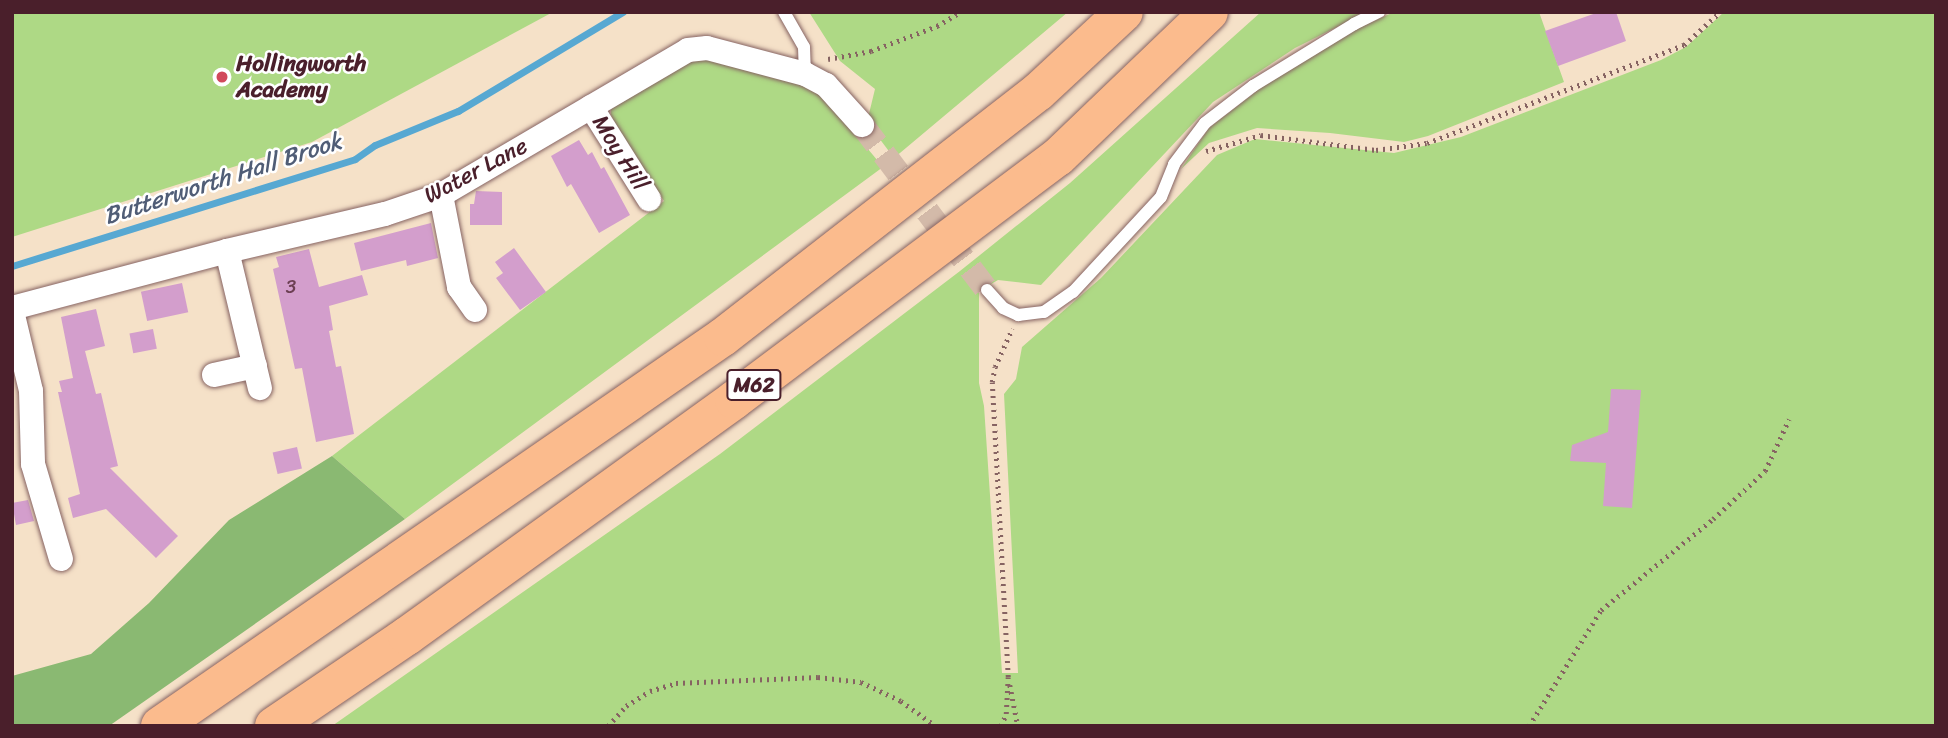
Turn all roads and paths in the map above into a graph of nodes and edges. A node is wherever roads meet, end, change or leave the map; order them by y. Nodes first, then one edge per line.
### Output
1 (784, 12) edge
2 (960, 12) edge
3 (1124, 12) edge
4 (1209, 12) edge
5 (1379, 12) edge
6 (1720, 12) edge
7 (806, 68) junction
8 (591, 107) junction
9 (862, 125) tunnel mouth
10 (1196, 161) dead end
11 (441, 195) junction
12 (649, 199) dead end
13 (228, 251) junction
14 (987, 290) tunnel mouth
15 (12, 309) edge
16 (475, 310) dead end
17 (1018, 315) junction
18 (214, 374) dead end
19 (1789, 419) dead end
20 (61, 559) dead end
21 (1008, 677) junction
22 (160, 726) edge
23 (274, 726) edge
24 (608, 726) edge
25 (936, 726) edge
26 (1001, 726) edge
27 (1018, 726) edge
28 (1529, 726) edge

1 - 7 lane
2 - 7 path
3 - 22 highway, M62
4 - 23 highway, M62
5 - 17 lane
6 - 10 path
7 - 8 street, Water Lane
7 - 9 street, Water Lane
8 - 11 street, Water Lane
8 - 12 street, Moy Hill
11 - 13 street, Water Lane
11 - 16 street
13 - 15 street, Water Lane
13 - 18 street
14 - 17 lane
15 - 20 street
17 - 21 path
19 - 28 path
21 - 26 path
21 - 27 path
24 - 25 path

